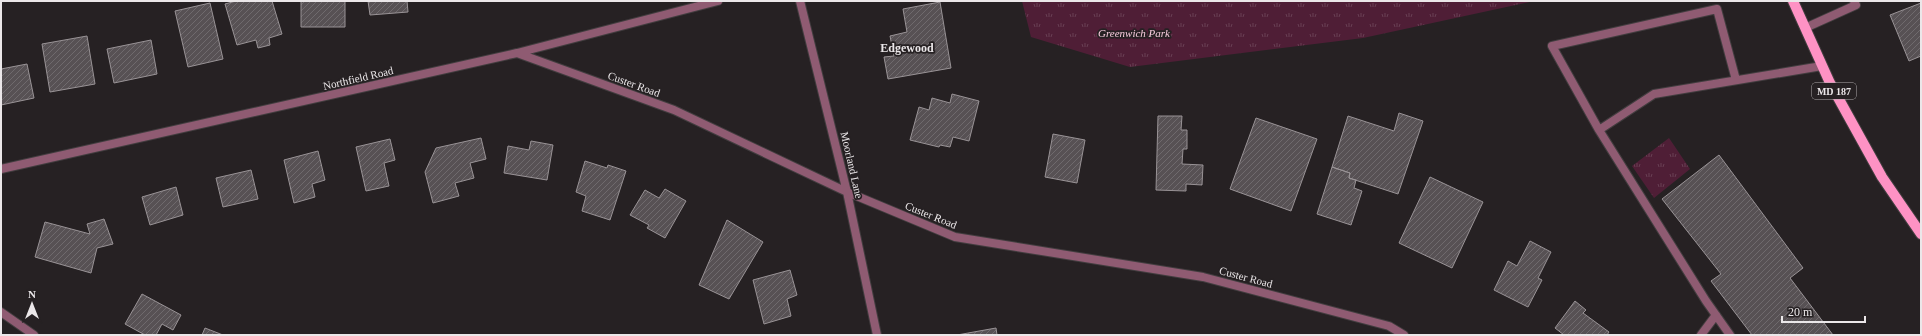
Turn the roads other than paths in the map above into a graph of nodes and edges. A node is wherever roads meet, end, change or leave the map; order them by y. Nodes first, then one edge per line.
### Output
1 (718, 1) edge
2 (800, 1) edge
3 (1792, 1) edge
4 (1854, 1) edge
5 (1805, 28) junction
6 (517, 53) junction
7 (1822, 66) junction
8 (1736, 80) junction
9 (1599, 130) junction
10 (1, 169) edge
11 (847, 192) junction
12 (1921, 234) edge
13 (1, 312) edge
14 (1716, 315) junction
15 (34, 335) edge
16 (877, 335) edge
17 (1404, 335) edge
18 (1701, 335) edge
19 (1730, 335) edge

1 - 6 street, Northfield Road
2 - 11 street, Moorland Lane
3 - 5 main road, MD 187
4 - 5 street
5 - 7 main road, MD 187
6 - 10 street, Northfield Road
6 - 11 street, Custer Road
7 - 8 street
7 - 12 main road, MD 187
8 - 9 street
8 - 9 street
9 - 14 street
11 - 16 street, Moorland Lane
11 - 17 street, Custer Road
13 - 15 street
14 - 18 street
14 - 19 street

